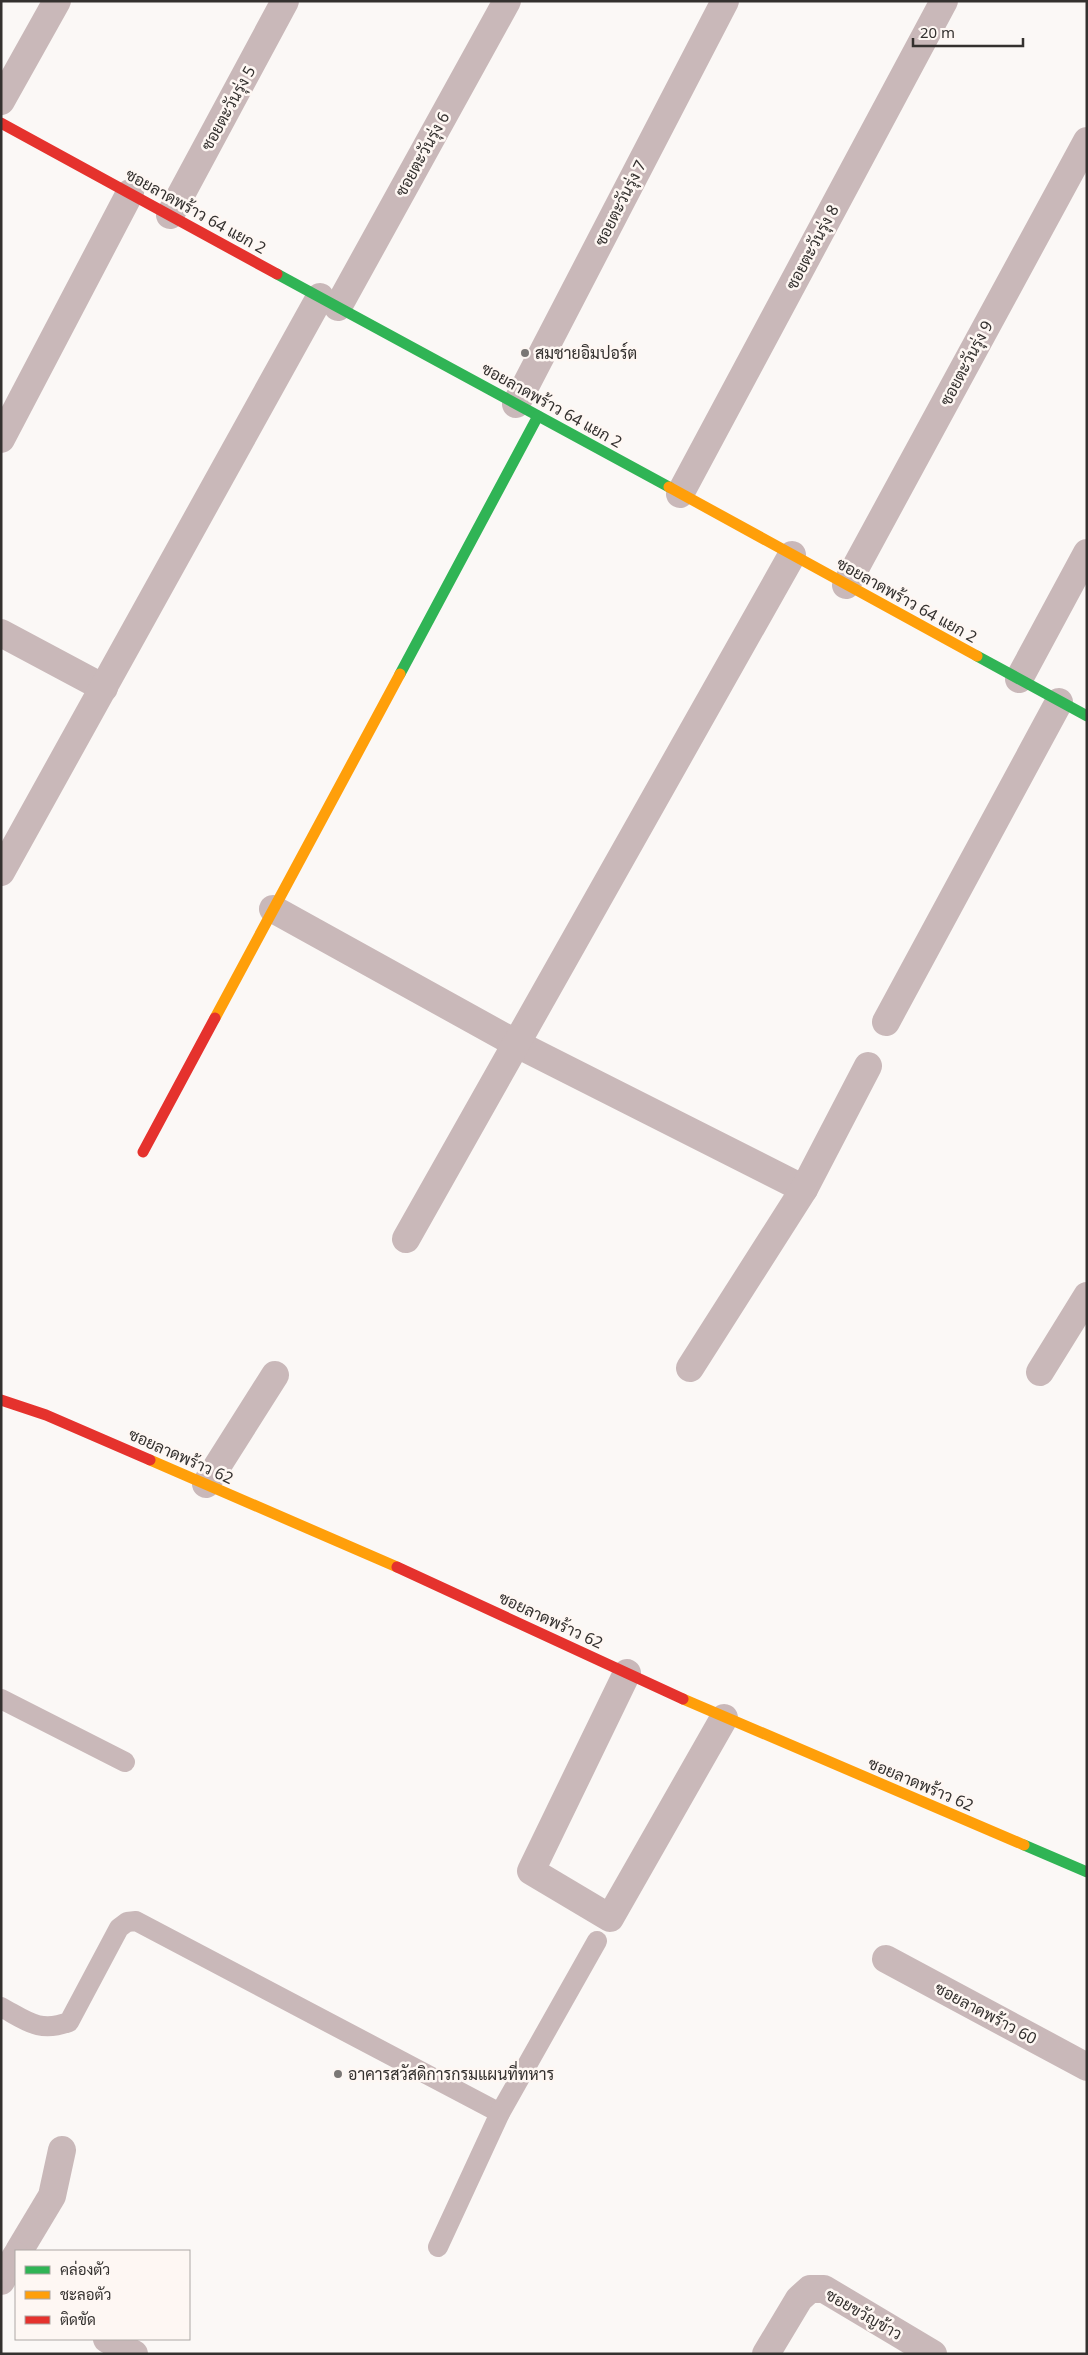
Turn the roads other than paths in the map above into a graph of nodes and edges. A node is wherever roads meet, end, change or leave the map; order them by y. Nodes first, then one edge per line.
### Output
1 (57, 1) edge
2 (286, 1) edge
3 (506, 1) edge
4 (725, 1) edge
5 (944, 1) edge
6 (1, 101) edge
7 (1, 123) edge
8 (1087, 141) edge
9 (130, 193) junction
10 (170, 215) junction
11 (329, 302) junction
12 (527, 410) junction
13 (1, 439) edge
14 (680, 494) junction
15 (1087, 553) edge
16 (792, 555) junction
17 (846, 585) junction
18 (1, 633) edge
19 (1019, 679) junction
20 (104, 688) junction
21 (1059, 702) junction
22 (1087, 716) edge
23 (1, 872) edge
24 (273, 909) junction
25 (886, 1022) dead end
26 (515, 1043) junction
27 (868, 1066) dead end
28 (143, 1152) dead end
29 (804, 1189) junction
30 (406, 1239) dead end
31 (1087, 1296) edge
32 (690, 1368) dead end
33 (1040, 1372) dead end
34 (275, 1374) dead end
35 (1, 1400) edge
36 (206, 1484) junction
37 (627, 1673) junction
38 (1, 1699) edge
39 (724, 1718) junction
40 (125, 1762) dead end
41 (1084, 1864) edge
42 (597, 1941) dead end
43 (886, 1959) dead end
44 (1, 2007) edge
45 (1087, 2067) edge
46 (500, 2114) junction
47 (62, 2150) dead end
48 (438, 2247) dead end
49 (20, 2250) edge
50 (15, 2258) edge
51 (1, 2281) edge
52 (15, 2288) edge
53 (109, 2340) edge
54 (134, 2354) edge
55 (766, 2354) edge
56 (933, 2354) edge

1 - 6 street
2 - 10 street, ซอยตะวันรุ่ง 5
3 - 11 street, ซอยตะวันรุ่ง 6
4 - 12 street, ซอยตะวันรุ่ง 7
5 - 14 street, ซอยตะวันรุ่ง 8
7 - 9 street, ซอยลาดพร้าว 64 แยก 2
8 - 17 street, ซอยตะวันรุ่ง 9
9 - 10 street, ซอยลาดพร้าว 64 แยก 2
9 - 13 street
10 - 11 street, ซอยลาดพร้าว 64 แยก 2
11 - 12 street, ซอยลาดพร้าว 64 แยก 2
11 - 20 street, ซอยตะวันรุ่ง 6
12 - 14 street, ซอยลาดพร้าว 64 แยก 2
12 - 24 street
14 - 16 street, ซอยลาดพร้าว 64 แยก 2
15 - 19 street
16 - 17 street, ซอยลาดพร้าว 64 แยก 2
16 - 26 street
17 - 19 street, ซอยลาดพร้าว 64 แยก 2
18 - 20 street
19 - 21 street, ซอยลาดพร้าว 64 แยก 2
20 - 23 street, ซอยตะวันรุ่ง 6
21 - 22 street, ซอยลาดพร้าว 64 แยก 2
21 - 25 street
24 - 26 street
24 - 28 street
26 - 29 street
26 - 30 street
27 - 29 street
29 - 32 street
31 - 33 street
34 - 36 street
35 - 36 street, ซอยลาดพร้าว 62
36 - 37 street, ซอยลาดพร้าว 62
37 - 39 street, ซอยลาดพร้าว 62
37 - 39 street
38 - 40 lane
39 - 41 street, ซอยลาดพร้าว 62
42 - 46 lane
43 - 45 street, ซอยลาดพร้าว 60
44 - 46 lane
46 - 48 lane
47 - 49 street
50 - 51 street
51 - 52 street
53 - 54 street
55 - 56 street, ซอยขวัญข้าว

